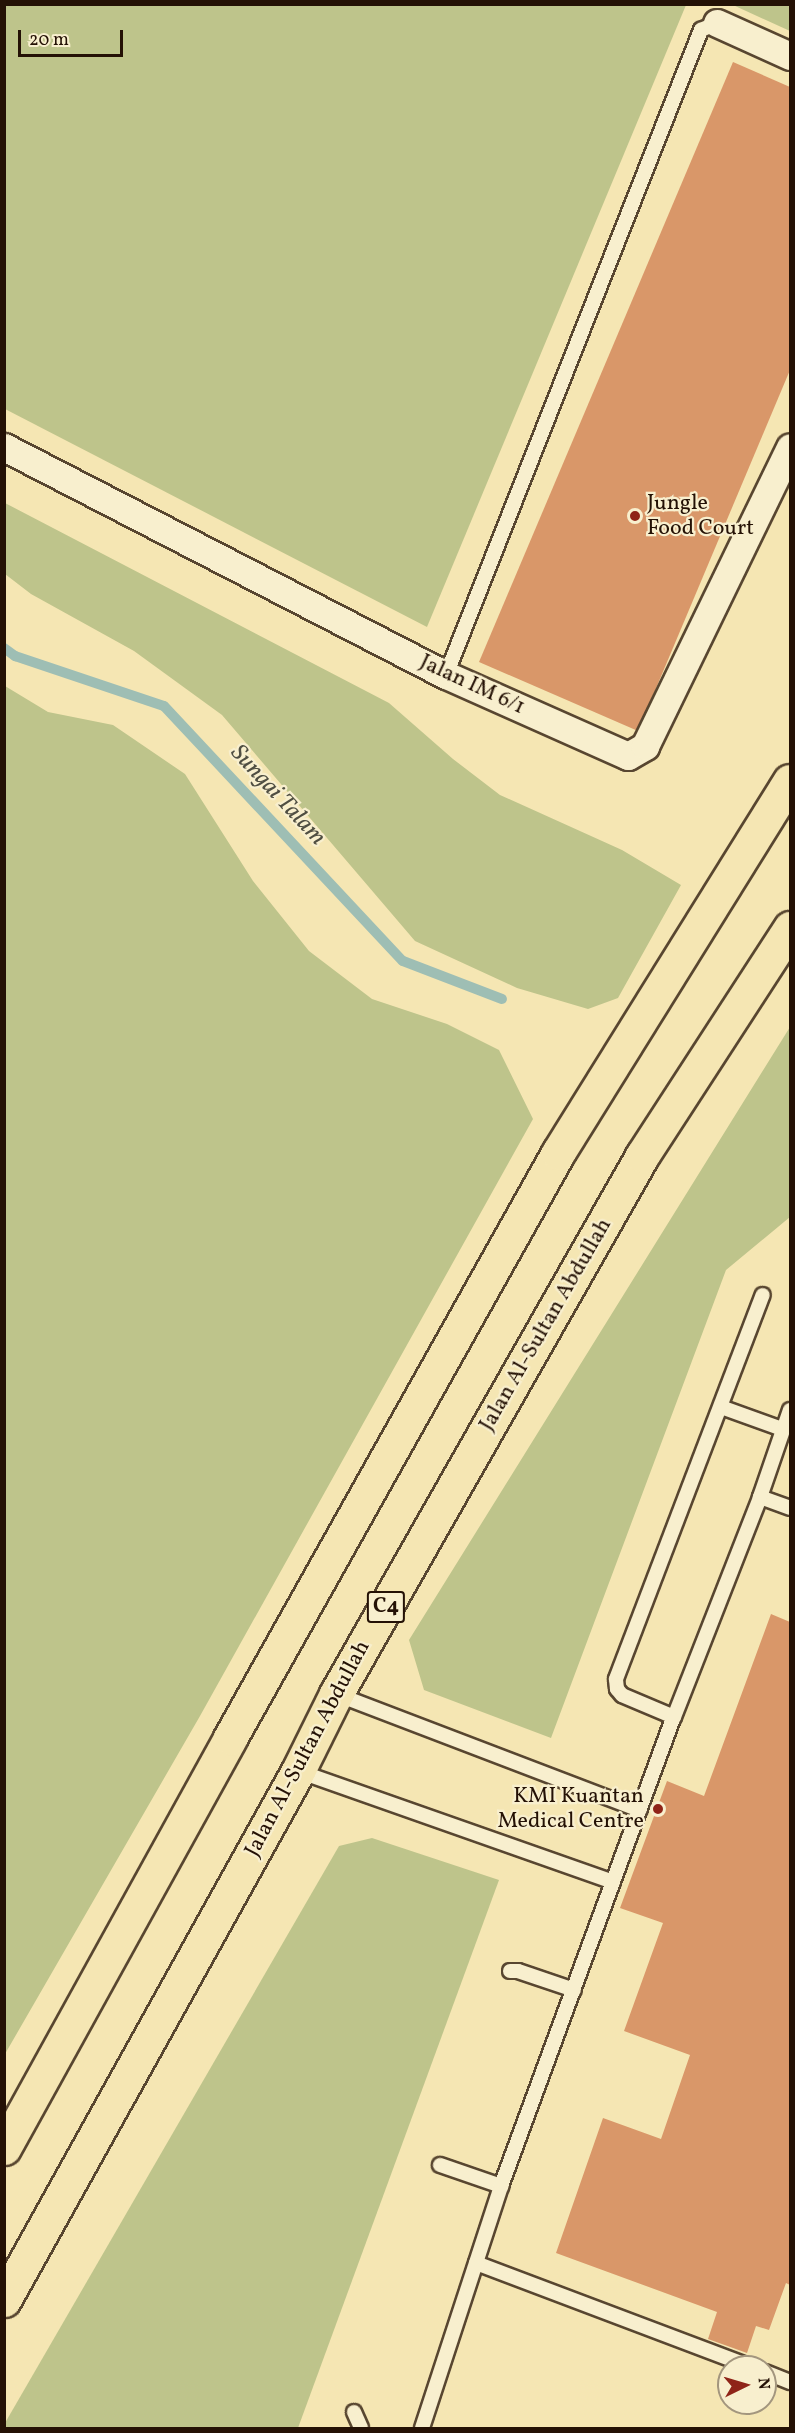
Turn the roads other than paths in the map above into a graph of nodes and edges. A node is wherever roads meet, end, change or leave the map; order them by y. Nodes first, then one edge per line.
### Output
1 (717, 23) joint
2 (790, 56) edge
3 (4, 447) edge
4 (790, 447) edge
5 (446, 675) junction
6 (790, 781) edge
7 (790, 928) edge
8 (763, 1295) dead end
9 (721, 1407) junction
10 (790, 1410) edge
11 (782, 1429) junction
12 (760, 1497) junction
13 (790, 1508) edge
14 (336, 1694) junction
15 (674, 1717) junction
16 (298, 1771) junction
17 (640, 1810) junction
18 (613, 1882) junction
19 (510, 1971) dead end
20 (574, 1990) junction
21 (4, 2148) edge
22 (440, 2165) dead end
23 (501, 2186) junction
24 (476, 2263) junction
25 (4, 2300) edge
26 (720, 2355) edge
27 (354, 2412) dead end
28 (361, 2428) edge
29 (422, 2428) edge

1 - 2 street
1 - 5 lane
3 - 5 street, Jalan IM 6/1
4 - 5 street, Jalan IM 6/1
6 - 21 main road
7 - 14 main road, Jalan Al-Sultan Abdullah / C4
8 - 9 lane
9 - 11 lane
9 - 15 lane
10 - 11 lane
11 - 12 lane
12 - 13 lane
12 - 15 lane
14 - 16 main road, Jalan Al-Sultan Abdullah / C4
14 - 17 lane
15 - 17 lane
16 - 18 lane
16 - 25 main road, Jalan Al-Sultan Abdullah / C4
17 - 18 lane
18 - 20 lane
19 - 20 lane
20 - 23 lane
22 - 23 lane
23 - 24 lane
24 - 26 lane
24 - 29 lane
27 - 28 lane

